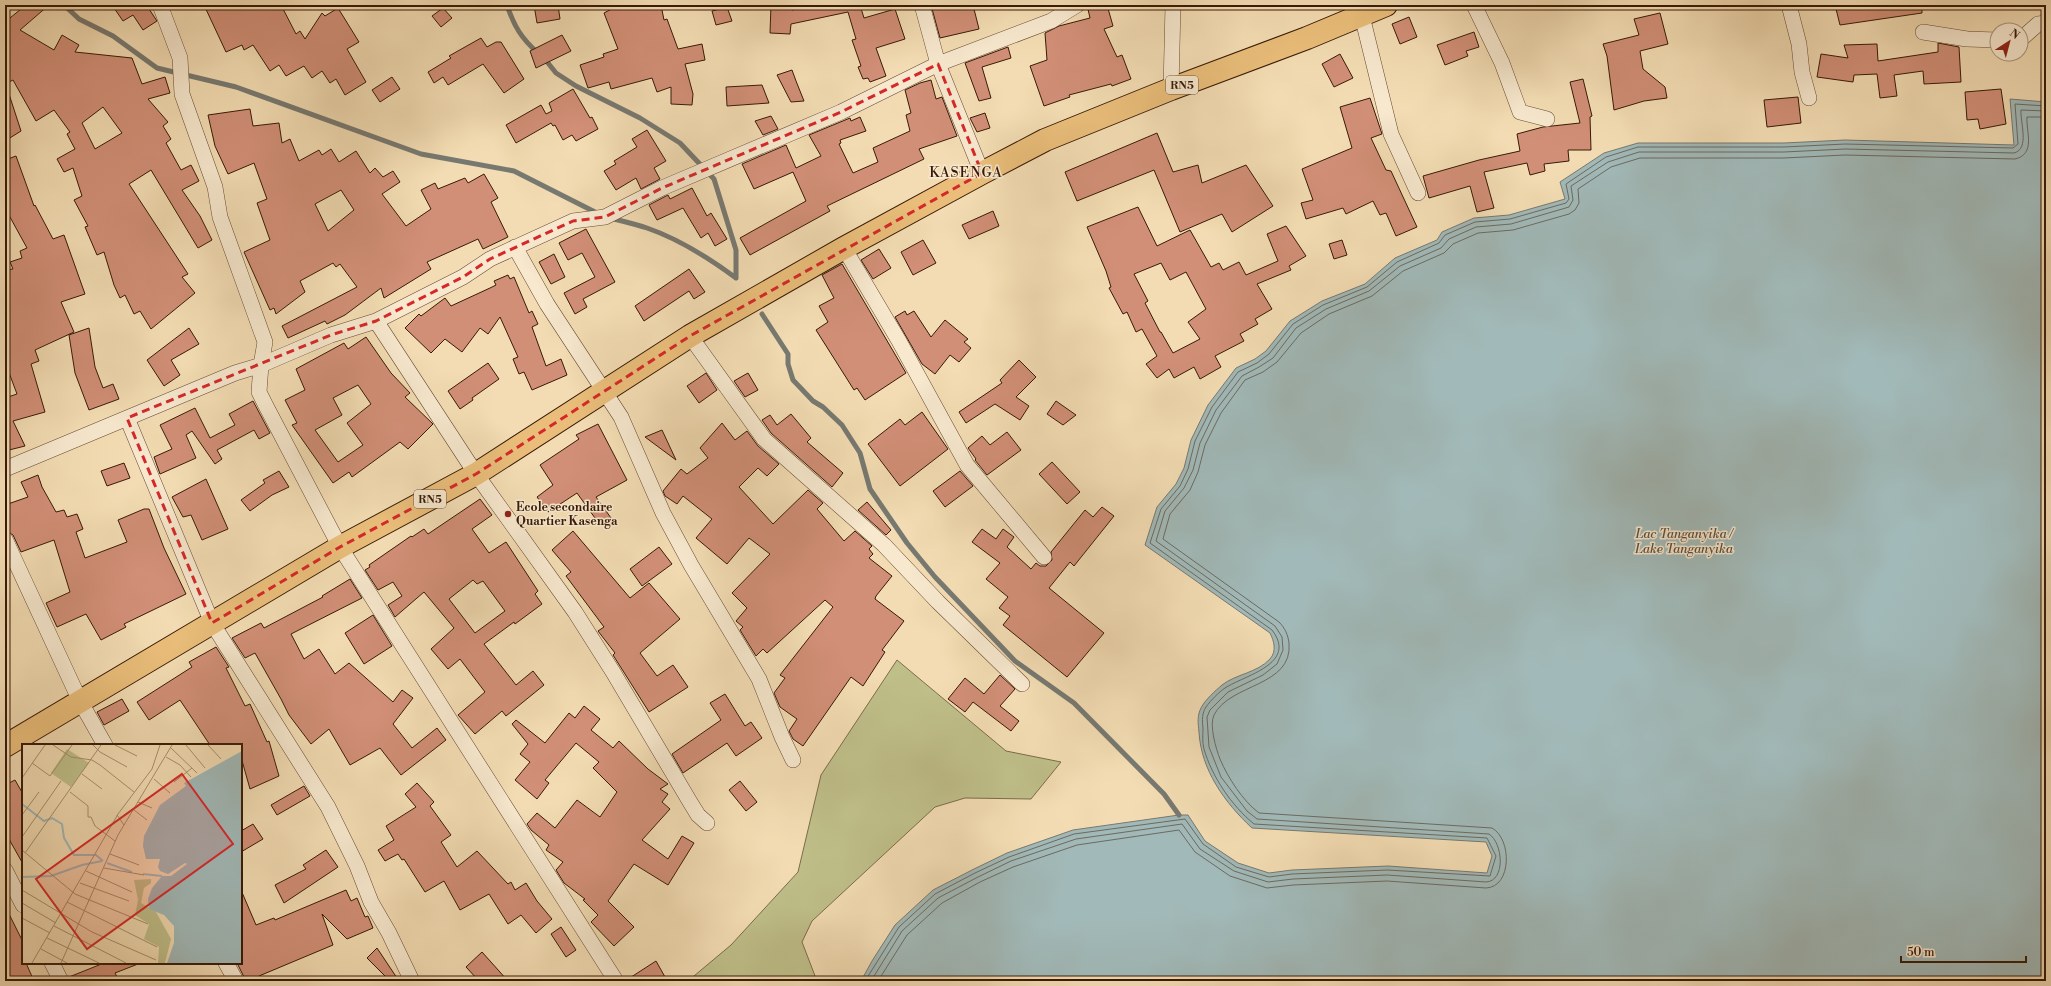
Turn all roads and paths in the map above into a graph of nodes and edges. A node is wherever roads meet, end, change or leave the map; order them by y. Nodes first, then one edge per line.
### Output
1 (160, 5) edge
2 (922, 5) edge
3 (1077, 5) edge
4 (1173, 5) edge
5 (1386, 5) edge
6 (1474, 5) edge
7 (1789, 5) edge
8 (1362, 16) junction
9 (2046, 23) edge
10 (1923, 32) dead end
11 (2029, 32) edge
12 (1989, 40) edge
13 (938, 64) junction
14 (1171, 89) junction
15 (1809, 98) dead end
16 (1547, 119) dead end
17 (982, 173) junction
18 (1418, 193) dead end
19 (515, 247) junction
20 (844, 248) junction
21 (376, 321) junction
22 (690, 336) junction
23 (261, 365) junction
24 (603, 391) junction
25 (127, 418) junction
26 (5, 469) edge
27 (476, 474) junction
28 (5, 539) edge
29 (340, 547) junction
30 (1044, 557) dead end
31 (212, 623) junction
32 (1022, 684) dead end
33 (80, 700) junction
34 (104, 744) edge
35 (5, 746) edge
36 (793, 760) dead end
37 (707, 823) dead end
38 (5, 870) edge
39 (22, 903) edge
40 (52, 964) edge
41 (227, 964) edge
42 (61, 981) edge
43 (236, 981) edge
44 (412, 981) edge
45 (616, 981) edge

1 - 23 street
2 - 13 street
3 - 13 street
4 - 14 street
5 - 8 highway, RN5
6 - 16 street
7 - 15 street
8 - 14 highway, RN5
8 - 18 street
9 - 11 street
10 - 12 street
13 - 17 street
13 - 19 street
14 - 17 highway, RN5
17 - 20 highway, RN5
19 - 21 street
19 - 24 street
20 - 22 highway, RN5
20 - 30 street
21 - 23 street
21 - 27 street
22 - 24 highway, RN5
22 - 32 street
23 - 25 street
23 - 29 street
24 - 27 highway, RN5
24 - 36 street
25 - 26 street
25 - 31 street
27 - 29 highway, RN5
27 - 37 street
28 - 33 street
29 - 31 highway, RN5
29 - 45 street
31 - 33 highway, RN5
31 - 44 street
33 - 34 street
33 - 35 highway, RN5
38 - 39 street
40 - 42 street
41 - 43 street

